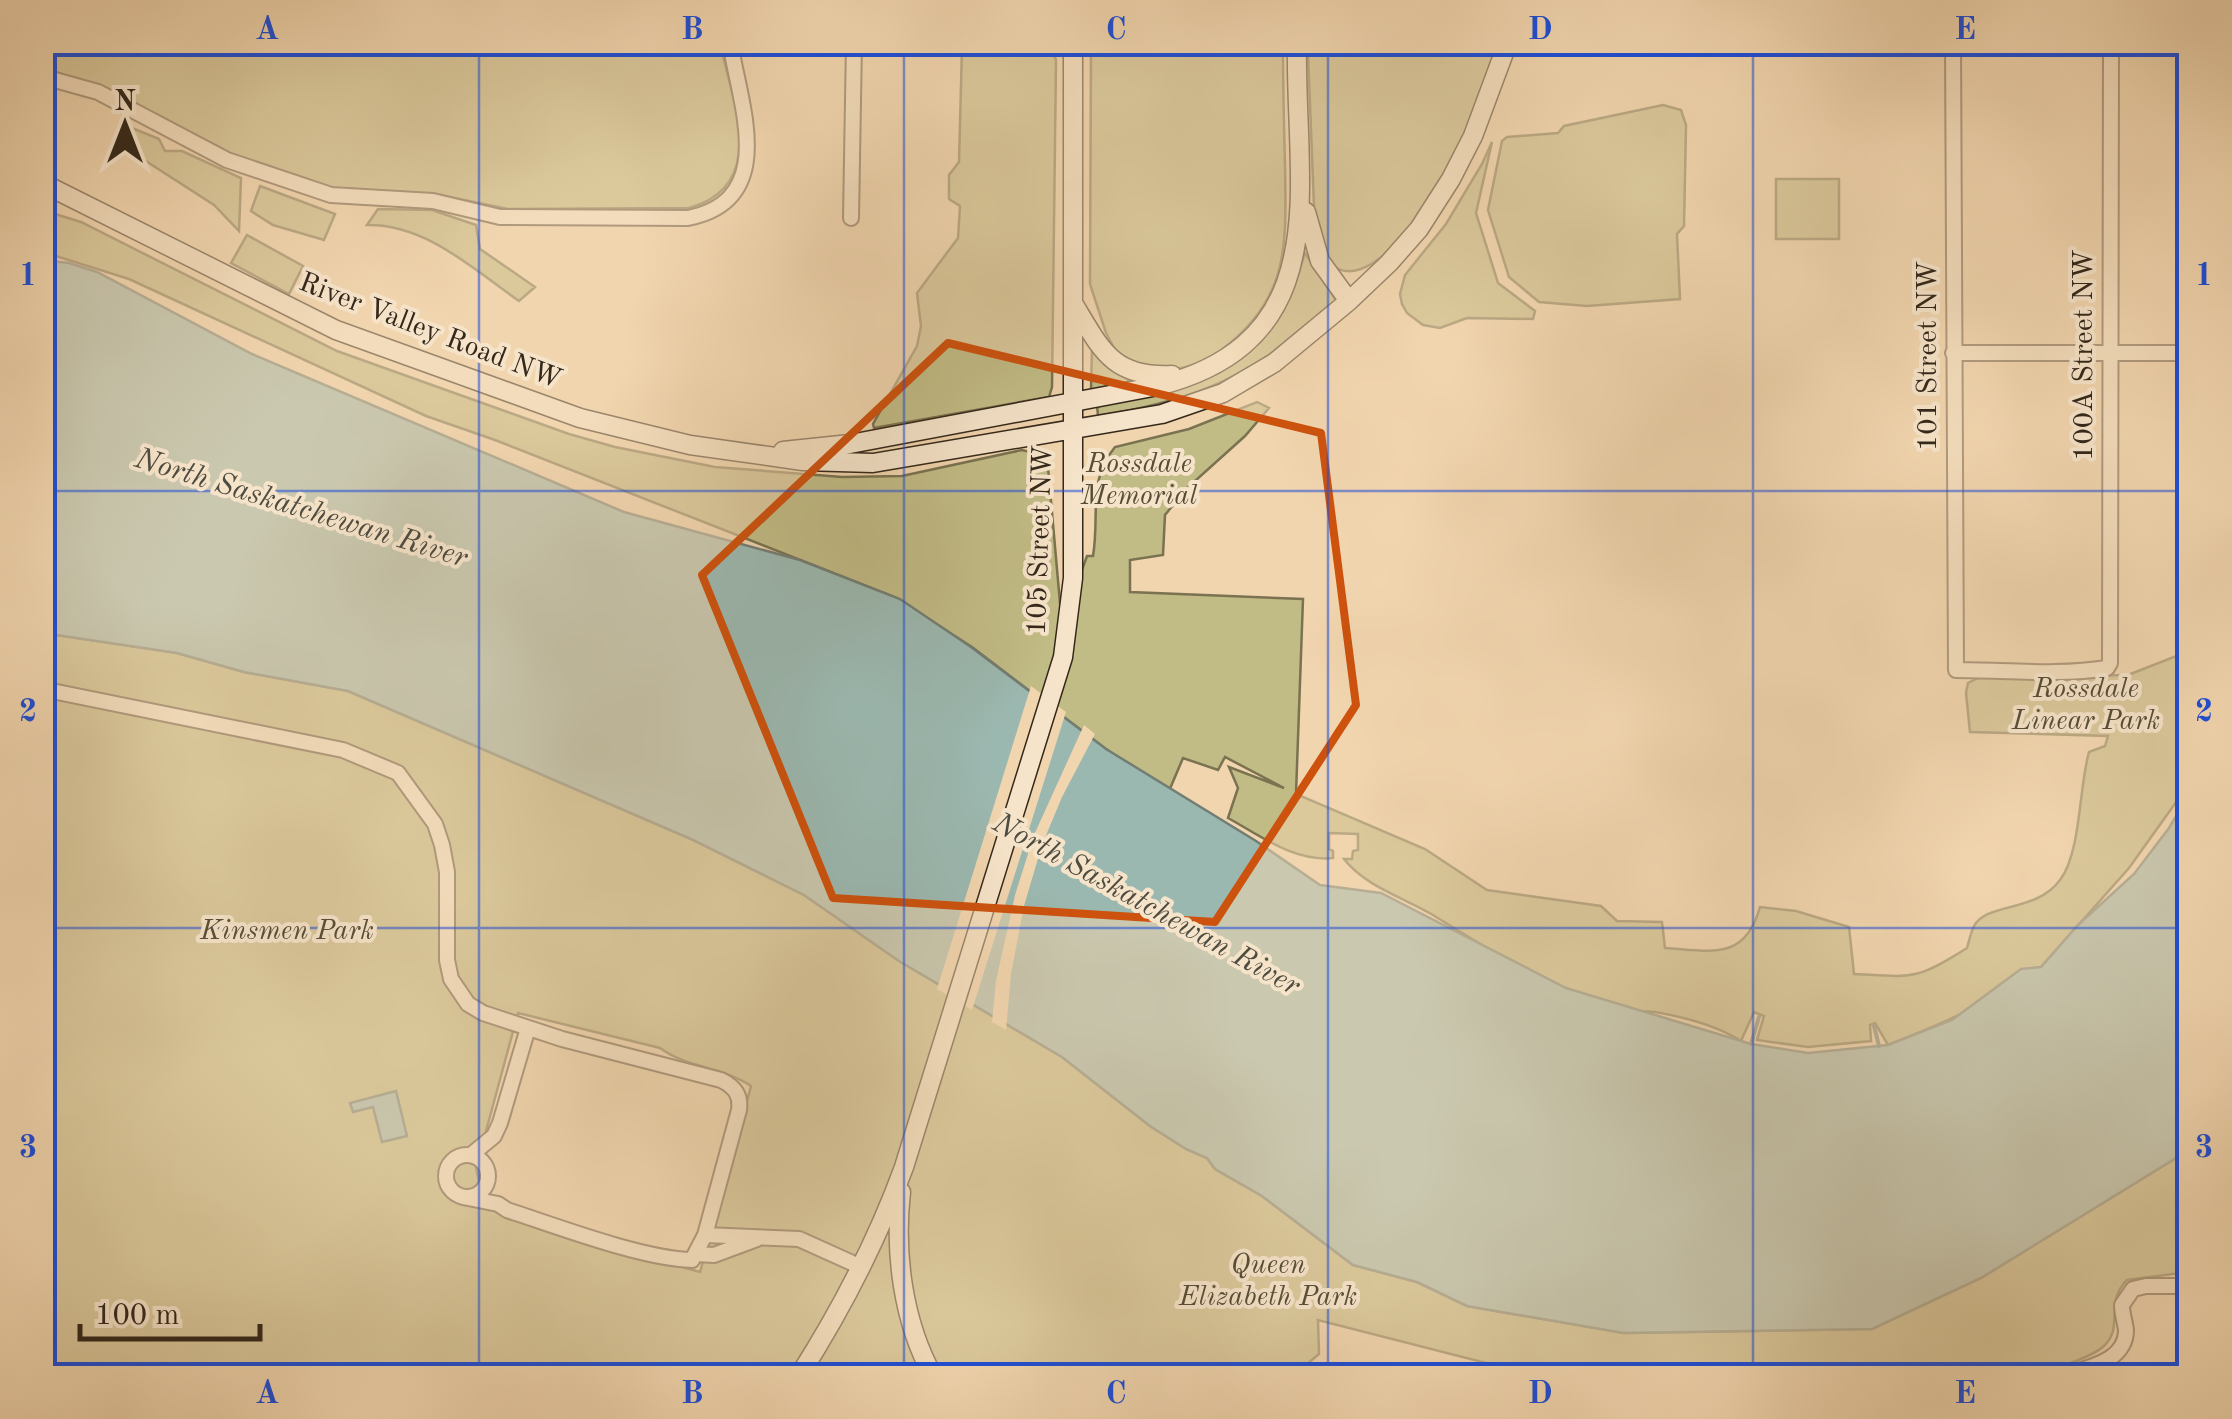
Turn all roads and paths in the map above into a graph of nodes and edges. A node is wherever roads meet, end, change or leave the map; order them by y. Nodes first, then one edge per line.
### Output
1 (730, 42) edge
2 (854, 42) edge
3 (1073, 42) edge
4 (1297, 42) edge
5 (1508, 42) edge
6 (1953, 42) edge
7 (2110, 42) edge
8 (44, 77) edge
9 (42, 183) edge
10 (1300, 192) junction
11 (851, 218) dead end
12 (1389, 264) junction
13 (1324, 269) junction
14 (1349, 301) junction
15 (1073, 303) junction
16 (1953, 353) junction
17 (2110, 353) junction
18 (2190, 353) edge
19 (1198, 374) junction
20 (1073, 401) junction
21 (1073, 429) junction
22 (762, 454) junction
23 (2107, 668) joint
24 (42, 690) edge
25 (528, 1028) junction
26 (471, 1155) junction
27 (904, 1166) junction
28 (488, 1179) junction
29 (464, 1197) junction
30 (498, 1204) junction
31 (705, 1235) junction
32 (767, 1236) junction
33 (696, 1254) junction
34 (862, 1267) junction
35 (2190, 1286) edge
36 (798, 1376) edge
37 (933, 1376) edge
38 (2062, 1376) edge

1 - 8 street
2 - 11 street
3 - 15 main road, 105 Street NW
4 - 10 main road
5 - 12 main road, River Valley Road NW
6 - 16 street, 101 Street NW
7 - 17 street, 100A Street NW
9 - 22 main road, River Valley Road NW
10 - 13 main road
10 - 19 main road
12 - 13 main road
12 - 14 main road, River Valley Road NW
13 - 14 main road
14 - 21 main road, River Valley Road NW
15 - 19 main road
15 - 20 main road, 105 Street NW
16 - 17 street
16 - 23 street, 101 Street NW
17 - 18 street
17 - 23 street, 100A Street NW
19 - 20 main road, River Valley Road NW
20 - 21 main road, 105 Street NW
20 - 22 main road, River Valley Road NW
21 - 22 main road, River Valley Road NW
21 - 27 main road, 105 Street NW
24 - 25 street
25 - 26 street
25 - 31 street
26 - 28 street
26 - 29 street
27 - 34 main road
27 - 37 main road
28 - 29 street
28 - 30 street
29 - 30 street
30 - 33 street
31 - 32 street
31 - 33 street
32 - 33 street
32 - 34 street
34 - 36 main road
35 - 38 street

